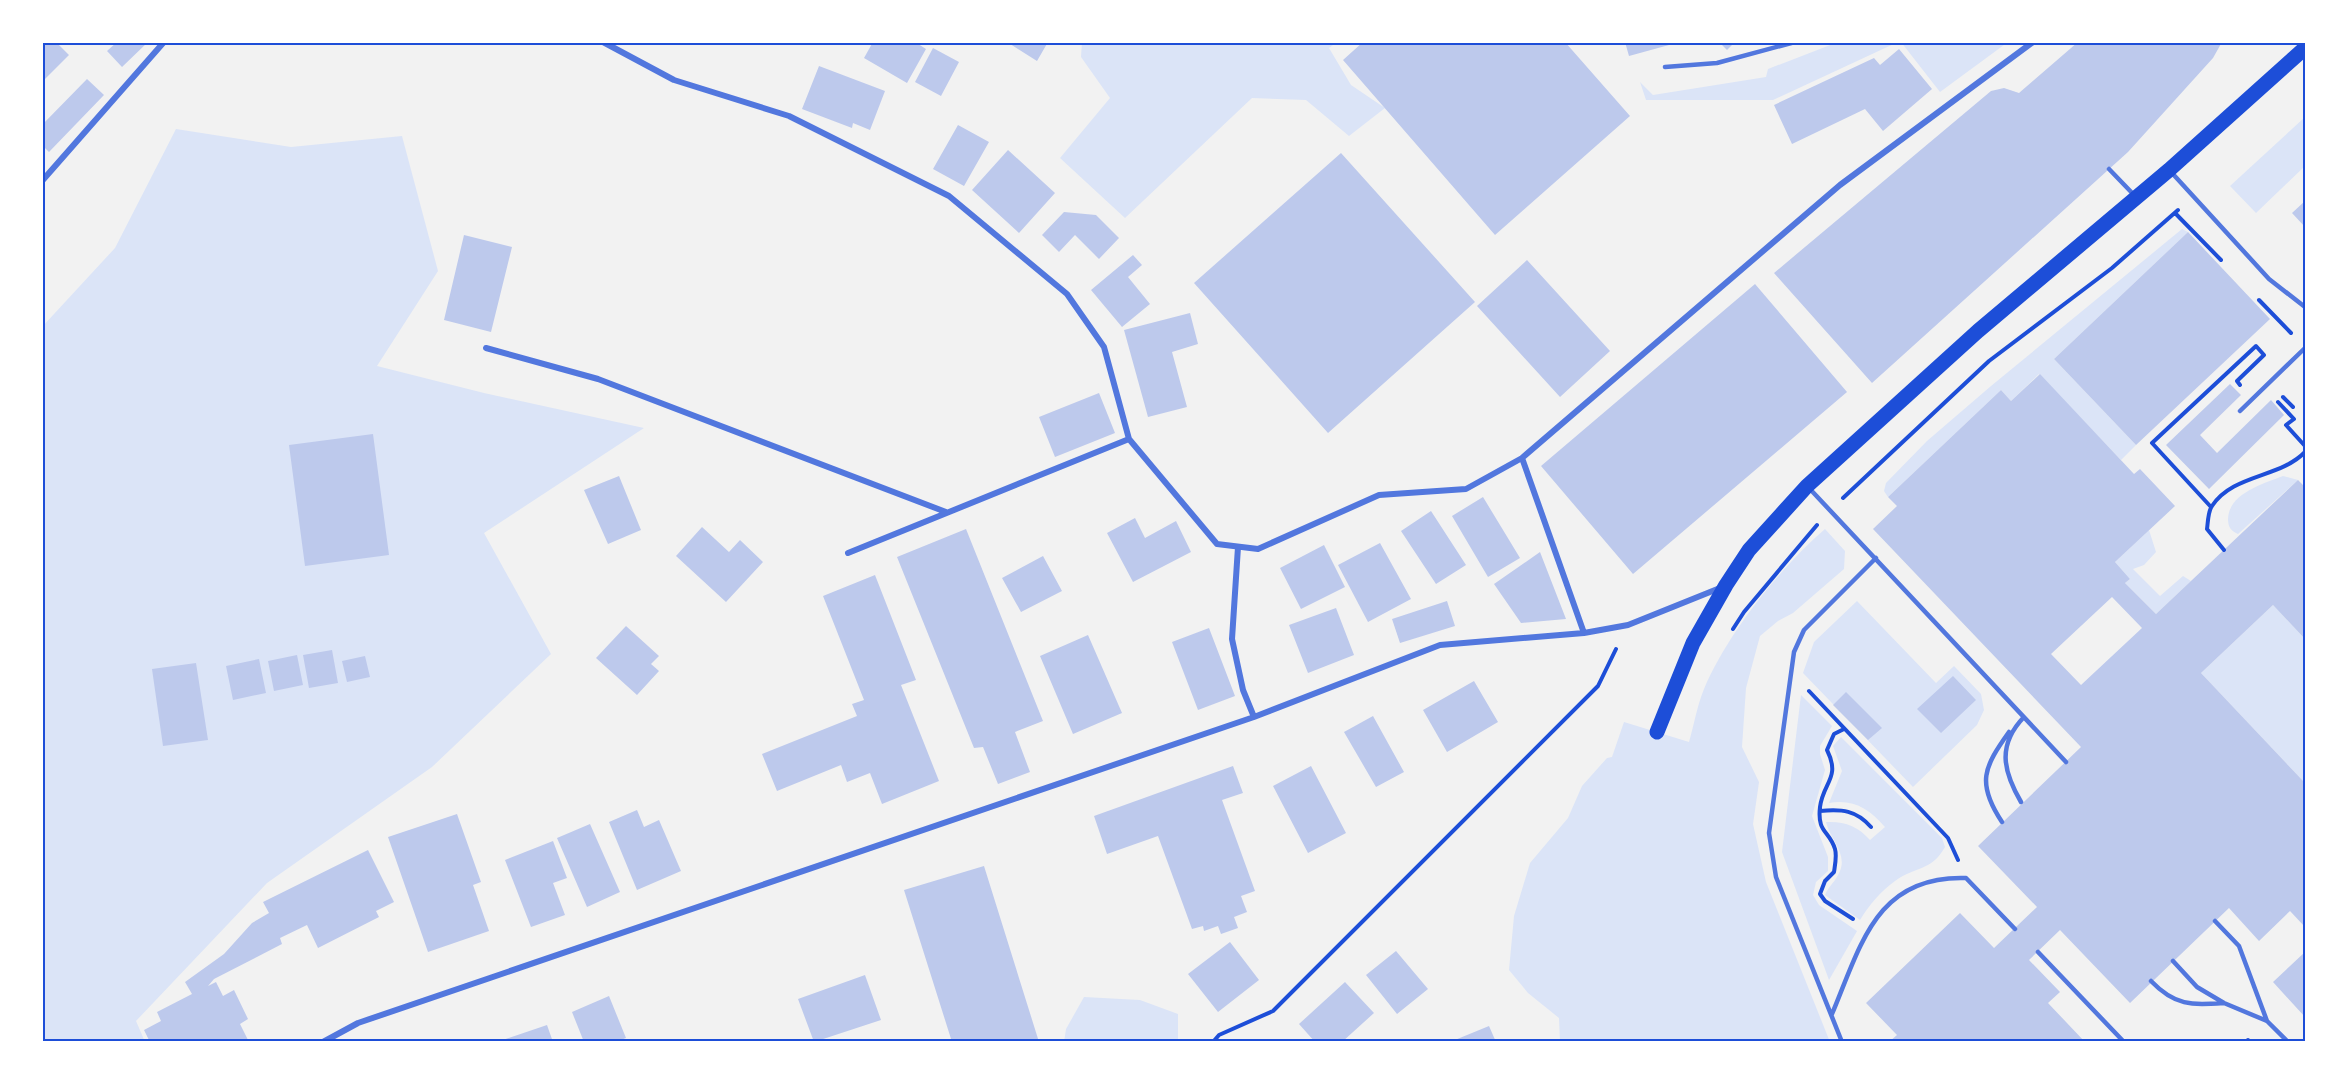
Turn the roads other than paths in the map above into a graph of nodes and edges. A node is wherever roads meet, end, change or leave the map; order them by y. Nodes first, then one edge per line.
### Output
1 (164, 42) edge
2 (603, 42) edge
3 (1795, 42) edge
4 (2033, 42) edge
5 (2305, 48) edge
6 (1665, 67) dead end
7 (2109, 168) dead end
8 (2169, 170) junction
9 (42, 181) edge
10 (2136, 198) junction
11 (2305, 307) edge
12 (486, 348) dead end
13 (2305, 348) edge
14 (2240, 411) dead end
15 (1129, 439) junction
16 (1522, 458) junction
17 (1808, 486) junction
18 (946, 512) junction
19 (1238, 547) junction
20 (848, 553) dead end
21 (1876, 558) junction
22 (1726, 585) junction
23 (1584, 633) junction
24 (1254, 717) junction
25 (2024, 717) junction
26 (1657, 732) dead end
27 (2009, 732) junction
28 (2066, 762) dead end
29 (2021, 802) dead end
30 (2002, 822) dead end
31 (2216, 921) dead end
32 (2015, 929) dead end
33 (2038, 952) dead end
34 (2173, 961) dead end
35 (2151, 981) dead end
36 (2224, 1003) junction
37 (1832, 1014) junction
38 (2267, 1021) junction
39 (323, 1042) edge
40 (1842, 1042) edge
41 (2124, 1042) edge
42 (2288, 1042) edge

1 - 9 street
2 - 15 street
3 - 6 lane
4 - 16 street
5 - 8 main road
7 - 10 lane
8 - 10 main road
8 - 11 lane
10 - 17 main road
12 - 18 street
13 - 14 lane
15 - 18 street
15 - 19 street
16 - 19 street
16 - 23 street
17 - 21 lane
17 - 22 main road
18 - 20 street
19 - 24 street
21 - 25 lane
21 - 37 lane
22 - 23 street
22 - 26 main road
23 - 24 street
24 - 39 street
25 - 27 lane
25 - 28 lane
27 - 29 lane
27 - 30 lane
31 - 38 lane
32 - 37 lane
33 - 41 lane
34 - 36 lane
35 - 36 lane
36 - 38 lane
37 - 40 lane
38 - 42 lane

